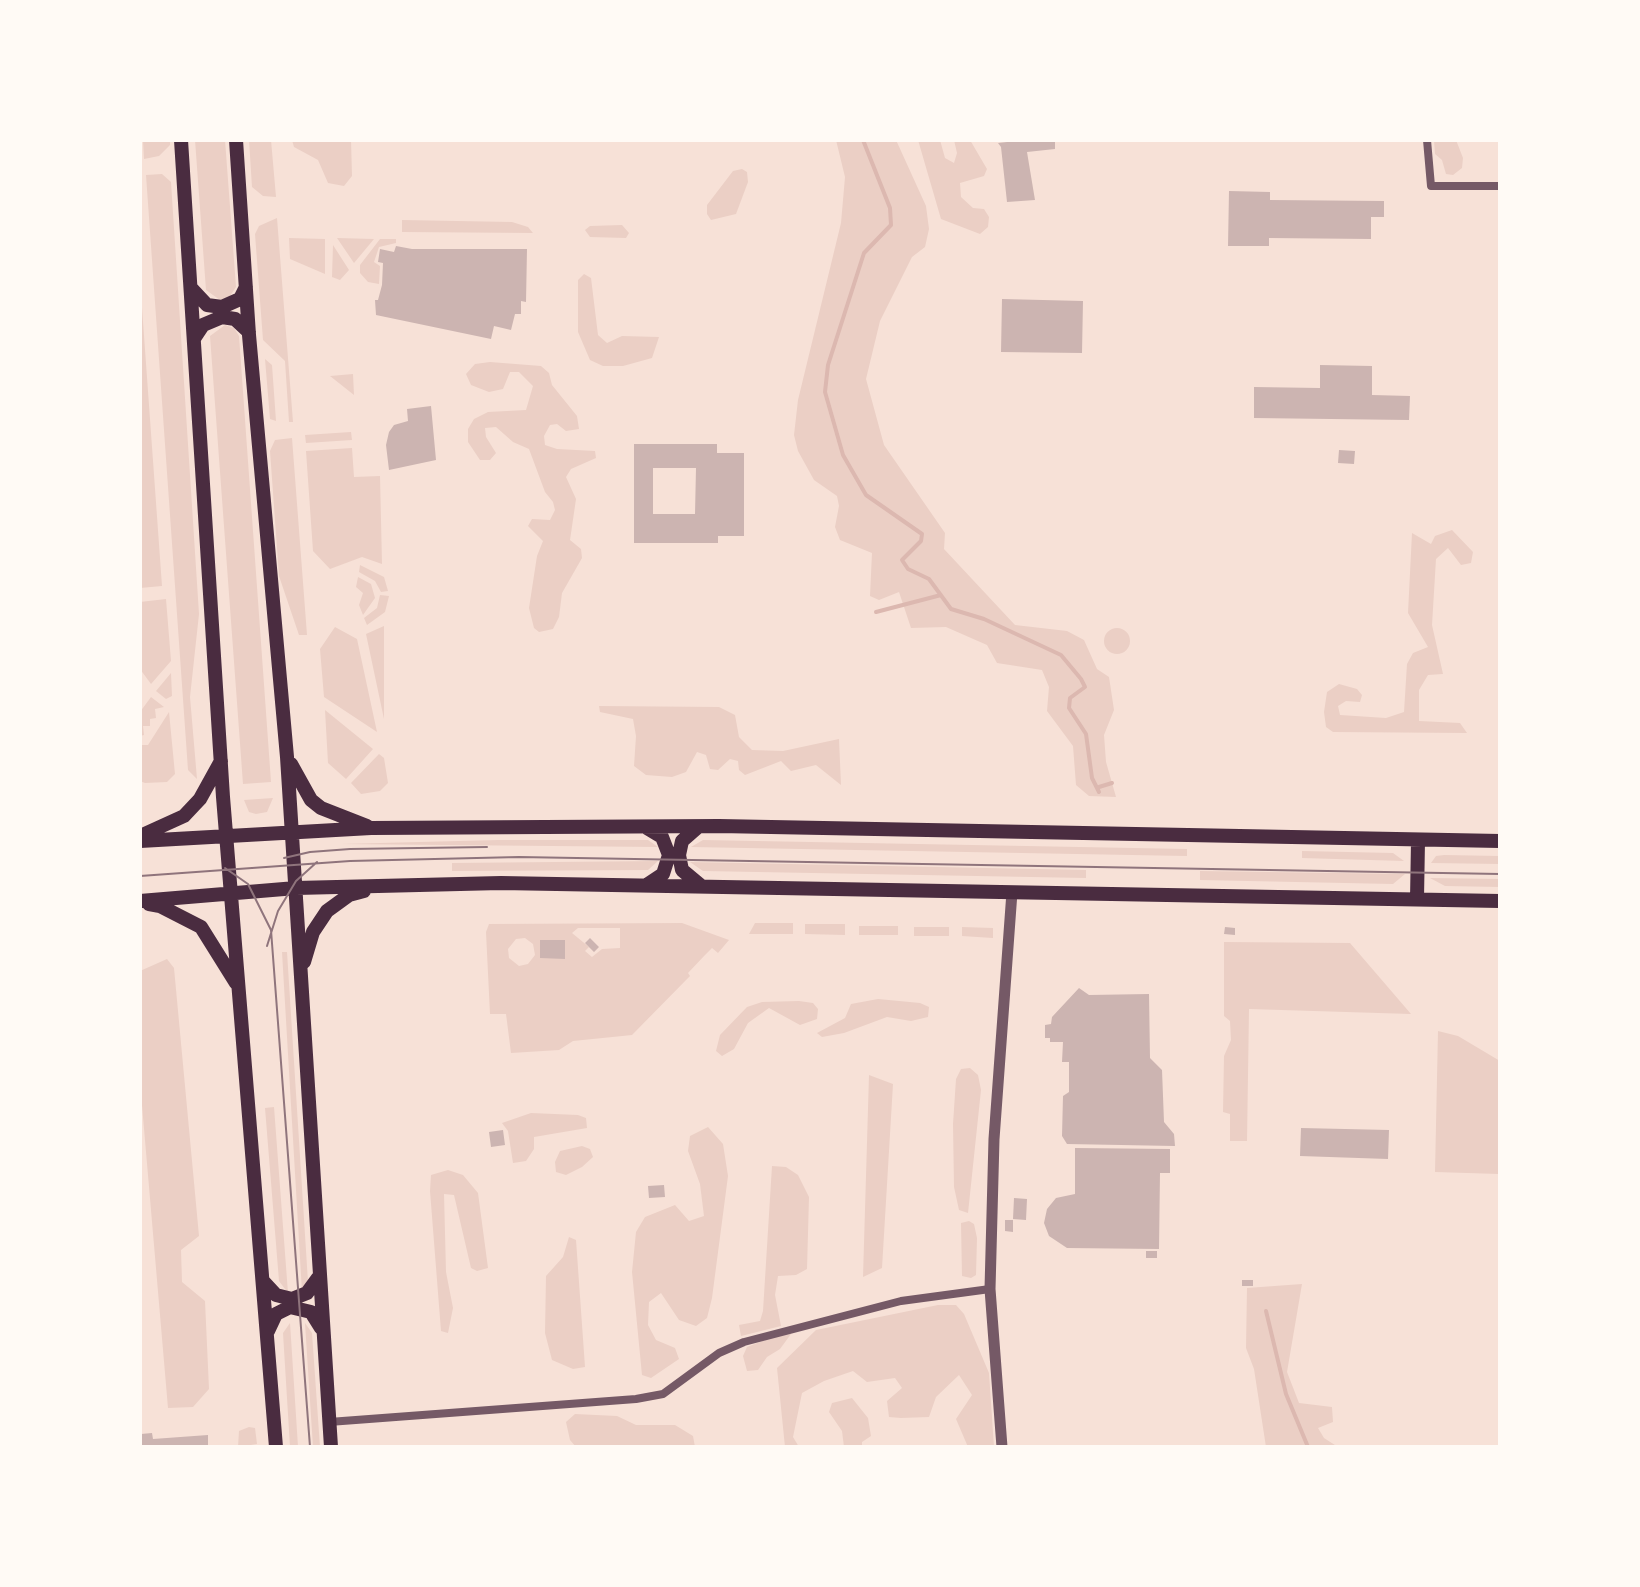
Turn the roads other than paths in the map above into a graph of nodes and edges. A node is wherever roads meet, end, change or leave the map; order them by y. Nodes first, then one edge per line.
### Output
1 (181, 140) edge
2 (236, 140) edge
3 (1427, 140) edge
4 (1500, 186) edge
5 (246, 287) junction
6 (192, 289) junction
7 (249, 332) junction
8 (195, 337) junction
9 (287, 757) junction
10 (221, 761) junction
11 (638, 827) junction
12 (698, 827) junction
13 (371, 828) junction
14 (292, 832) junction
15 (226, 836) junction
16 (140, 838) edge
17 (1418, 841) junction
18 (1500, 841) edge
19 (640, 885) junction
20 (700, 885) junction
21 (383, 886) junction
22 (296, 888) junction
23 (1012, 892) junction
24 (232, 894) junction
25 (1417, 899) junction
26 (1500, 901) edge
27 (140, 902) edge
28 (301, 977) junction
29 (240, 990) junction
30 (318, 1278) junction
31 (263, 1281) junction
32 (990, 1289) junction
33 (322, 1332) junction
34 (267, 1333) junction
35 (329, 1422) junction
36 (276, 1447) edge
37 (331, 1447) edge
38 (1002, 1447) edge

1 - 6 main road
2 - 5 main road
3 - 4 street
5 - 6 main road
5 - 7 main road
6 - 8 main road
7 - 8 main road
7 - 9 main road
8 - 10 main road
9 - 13 main road
9 - 14 main road
10 - 15 main road
10 - 16 main road
11 - 12 main road
11 - 13 main road
11 - 19 main road
12 - 17 main road
12 - 20 main road
13 - 14 main road
14 - 15 main road
14 - 22 main road
15 - 16 main road
15 - 24 main road
17 - 18 main road
17 - 25 main road
19 - 20 main road
19 - 21 main road
20 - 23 main road
21 - 22 main road
21 - 28 main road
22 - 24 main road
22 - 28 main road
23 - 25 main road
23 - 32 street
24 - 27 main road
24 - 29 main road
25 - 26 main road
27 - 29 main road
28 - 30 main road
29 - 31 main road
30 - 31 main road
30 - 33 main road
31 - 34 main road
32 - 35 street
32 - 38 street
33 - 34 main road
33 - 35 main road
34 - 36 main road
35 - 37 main road

